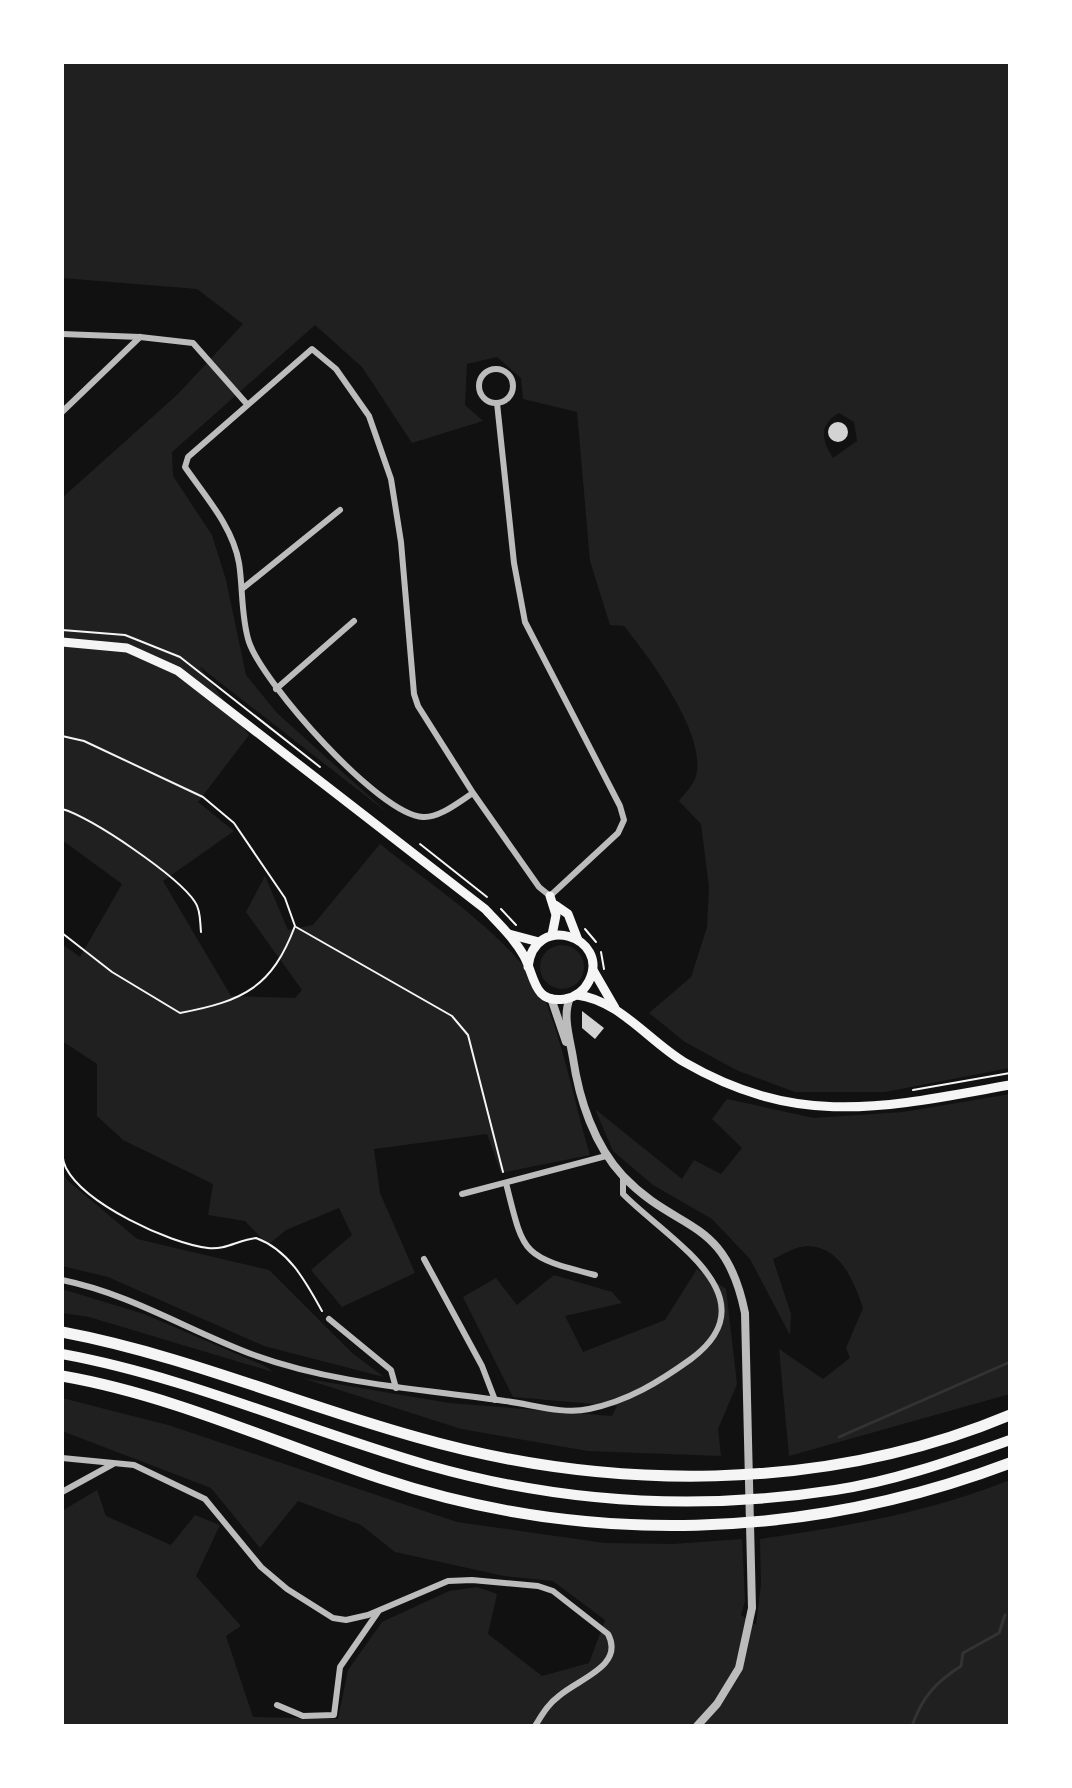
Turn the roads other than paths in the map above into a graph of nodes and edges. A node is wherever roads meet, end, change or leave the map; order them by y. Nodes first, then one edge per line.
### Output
1 (62, 334) edge
2 (140, 337) junction
3 (246, 403) junction
4 (497, 403) junction
5 (62, 412) edge
6 (340, 510) dead end
7 (242, 589) junction
8 (354, 621) dead end
9 (62, 642) edge
10 (276, 689) junction
11 (473, 793) junction
12 (552, 900) junction
13 (509, 934) junction
14 (552, 935) junction
15 (578, 940) junction
16 (539, 942) junction
17 (528, 967) junction
18 (593, 970) junction
19 (574, 996) junction
20 (551, 998) junction
21 (617, 1010) junction
22 (574, 1065) junction
23 (1010, 1085) edge
24 (606, 1156) junction
25 (623, 1176) junction
26 (506, 1183) junction
27 (462, 1194) dead end
28 (424, 1259) dead end
29 (595, 1275) dead end
30 (62, 1280) edge
31 (329, 1319) road end
32 (62, 1332) edge
33 (62, 1354) edge
34 (62, 1376) edge
35 (396, 1388) junction
36 (495, 1400) junction
37 (1010, 1408) edge
38 (1010, 1415) edge
39 (975, 1428) junction
40 (1010, 1440) edge
41 (62, 1458) edge
42 (1010, 1463) edge
43 (113, 1464) junction
44 (62, 1492) edge
45 (378, 1612) junction
46 (277, 1705) dead end
47 (535, 1726) edge
48 (697, 1726) edge

1 - 2 street
2 - 3 street
2 - 5 street
3 - 7 street
3 - 11 street
4 - 4 street
4 - 12 street
6 - 7 street
7 - 10 street
8 - 10 street
9 - 13 main road
10 - 11 street
11 - 12 street
12 - 14 main road
12 - 15 main road
13 - 16 main road
13 - 17 main road
14 - 15 main road
14 - 16 main road
15 - 18 main road
16 - 17 main road
17 - 20 main road
18 - 19 main road
18 - 21 main road
19 - 20 main road
19 - 21 main road
19 - 22 street
20 - 22 street
21 - 23 main road
22 - 24 street
24 - 25 street
24 - 26 street
25 - 36 street
25 - 48 street
26 - 27 street
26 - 29 street
28 - 36 street
30 - 35 street
31 - 35 street
32 - 39 highway
33 - 40 highway
34 - 42 highway
35 - 36 street
37 - 39 highway
38 - 39 highway
41 - 43 street
43 - 44 street
43 - 45 street
45 - 46 street
45 - 47 street

